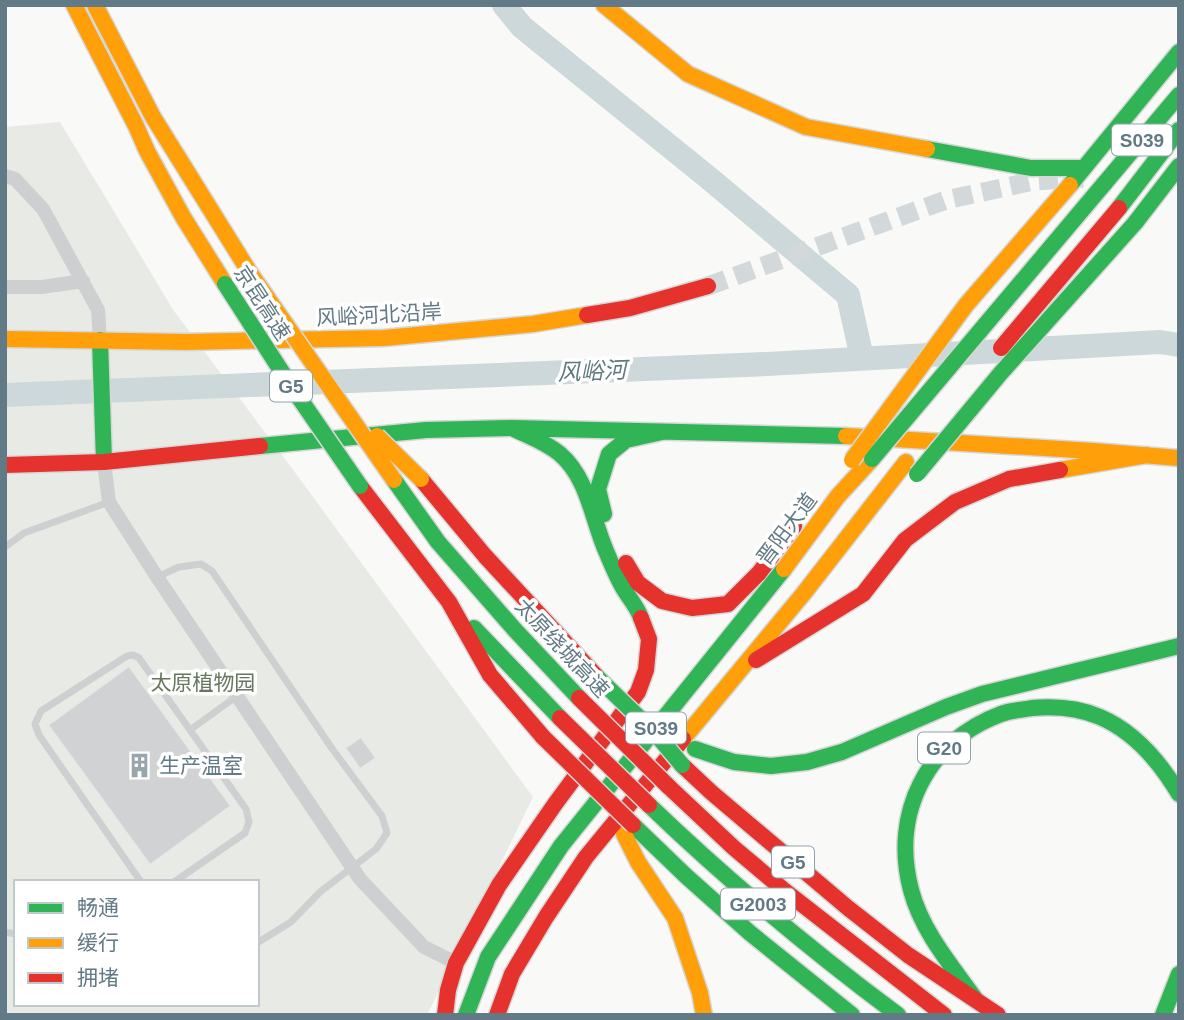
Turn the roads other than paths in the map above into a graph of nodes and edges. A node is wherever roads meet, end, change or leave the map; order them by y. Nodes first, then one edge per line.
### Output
1 (74, 5) edge
2 (95, 5) edge
3 (604, 5) edge
4 (1179, 52) edge
5 (1179, 94) edge
6 (1179, 130) edge
7 (1179, 166) edge
8 (1084, 168) junction
9 (5, 176) edge
10 (83, 281) junction
11 (708, 286) tunnel mouth
12 (5, 287) edge
13 (5, 339) edge
14 (100, 340) junction
15 (995, 356) dead end
16 (341, 402) junction
17 (512, 428) junction
18 (933, 430) dead end
19 (662, 432) junction
20 (1147, 455) junction
21 (104, 456) junction
22 (1179, 458) edge
23 (852, 460) junction
24 (5, 465) edge
25 (912, 468) junction
26 (838, 496) junction
27 (817, 498) dead end
28 (109, 502) junction
29 (806, 512) dead end
30 (5, 547) edge
31 (157, 577) junction
32 (449, 602) junction
33 (1179, 646) edge
34 (738, 672) junction
35 (237, 696) junction
36 (190, 730) junction
37 (656, 734) junction
38 (1179, 794) edge
39 (629, 830) junction
40 (352, 867) junction
41 (140, 880) edge
42 (177, 880) edge
43 (259, 942) edge
44 (456, 963) junction
45 (1179, 974) edge
46 (976, 1000) junction
47 (445, 1015) edge
48 (466, 1015) edge
49 (497, 1015) edge
50 (705, 1015) edge
51 (852, 1015) edge
52 (898, 1015) edge
53 (944, 1015) edge
54 (998, 1015) edge
55 (1163, 1015) edge

1 - 32 main road, 京昆高速 / G5, bridge
2 - 16 main road, 京昆高速 / G5, bridge
3 - 8 main road
4 - 8 main road
5 - 26 main road, 晋阳大道 / S039, bridge
6 - 15 main road, S039, bridge
7 - 25 main road, S039, bridge
8 - 23 main road, bridge
9 - 10 street
10 - 12 street
10 - 14 street
11 - 14 main road, 风峪河北沿岸
13 - 14 main road, 风峪河北沿岸
14 - 21 main road
16 - 37 main road, G5, bridge
16 - 53 main road, 太原绕城高速 / G2003, bridge
17 - 19 main road
17 - 21 main road
17 - 44 main road
18 - 25 main road, S039
19 - 20 main road
19 - 29 main road
20 - 22 main road
20 - 34 main road
21 - 24 main road
21 - 28 street
23 - 26 main road
23 - 27 main road
25 - 34 main road, S039
26 - 48 main road, 晋阳大道 / S039
28 - 30 lane
28 - 31 street
31 - 35 street
31 - 40 lane
32 - 39 main road, G5, bridge
32 - 52 main road, G2003, bridge
33 - 37 main road
34 - 49 main road, S039
35 - 36 lane
35 - 40 street
36 - 41 lane
36 - 42 lane
37 - 46 main road, G5, bridge
38 - 46 main road, G20
39 - 50 main road, G5
39 - 51 main road
40 - 43 lane
40 - 44 street
44 - 47 main road
45 - 55 main road
46 - 54 main road, G5

